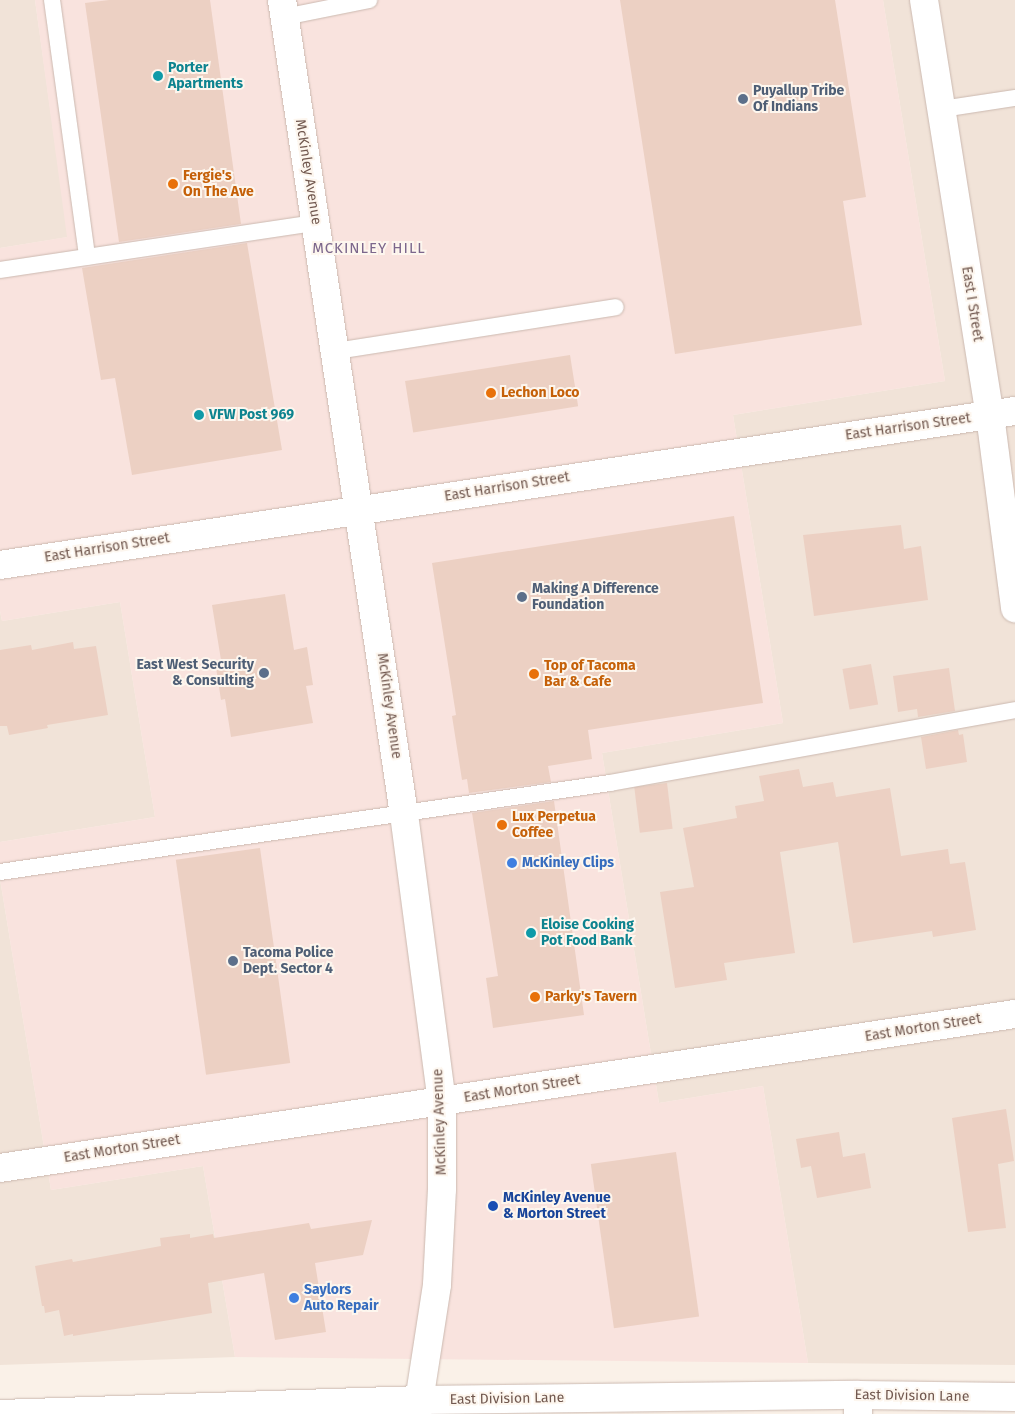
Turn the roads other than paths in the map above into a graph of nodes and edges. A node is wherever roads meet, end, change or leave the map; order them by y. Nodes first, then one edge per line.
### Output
1 (52, 0) edge
2 (369, 0) edge
3 (924, 0) edge
4 (283, 8) edge
5 (1015, 98) edge
6 (942, 109) junction
7 (316, 223) junction
8 (87, 257) junction
9 (0, 270) edge
10 (616, 307) dead end
11 (336, 351) junction
12 (1002, 413) edge
13 (360, 509) junction
14 (0, 565) edge
15 (1015, 608) edge
16 (1015, 710) edge
17 (404, 814) junction
18 (0, 872) edge
19 (1015, 1014) edge
20 (442, 1102) junction
21 (0, 1168) edge
22 (1015, 1397) edge
23 (858, 1405) edge
24 (628, 1406) edge
25 (418, 1407) edge
26 (107, 1412) edge
27 (0, 1414) edge

1 - 8 lane
2 - 4 lane
3 - 6 street, East I Street
4 - 7 street, McKinley Avenue
5 - 6 lane
6 - 12 street, East I Street
7 - 8 lane
7 - 11 street, McKinley Avenue
8 - 9 lane
10 - 11 lane
11 - 13 street, McKinley Avenue
12 - 13 street, East Harrison Street
12 - 15 street, East I Street
13 - 14 street, East Harrison Street
13 - 17 street, McKinley Avenue
16 - 17 lane
17 - 18 lane
17 - 20 street, McKinley Avenue
19 - 20 street, East Morton Street
20 - 21 street, East Morton Street
20 - 25 street, McKinley Avenue
22 - 23 street, East Division Lane
23 - 24 street, East Division Lane
24 - 25 street, East Division Lane
25 - 26 street, East Division Lane
26 - 27 street, East Division Lane

